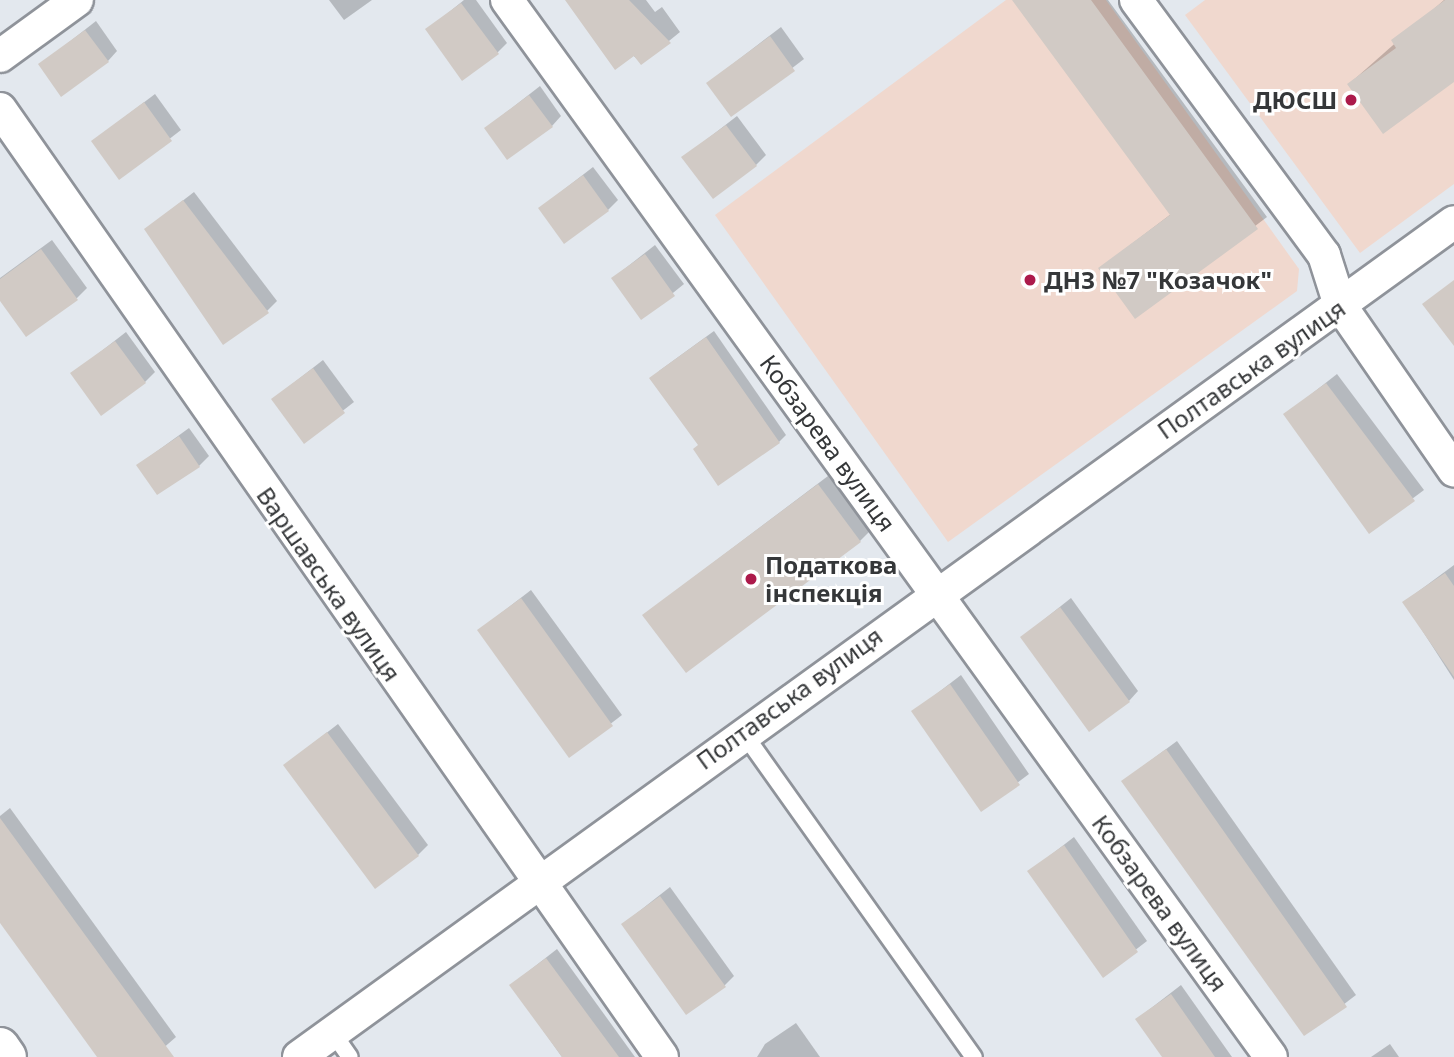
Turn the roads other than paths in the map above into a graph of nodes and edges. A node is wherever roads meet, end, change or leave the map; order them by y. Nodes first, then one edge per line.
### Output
1 (77, 0) edge
2 (507, 0) edge
3 (1136, 0) edge
4 (0, 56) edge
5 (0, 109) edge
6 (1454, 222) edge
7 (1339, 305) junction
8 (1454, 470) edge
9 (936, 592) junction
10 (742, 731) junction
11 (536, 883) junction
12 (341, 1045) edge
13 (0, 1047) edge
14 (7, 1057) edge
15 (299, 1057) edge
16 (662, 1057) edge
17 (974, 1057) edge
18 (1271, 1057) edge

1 - 4 street
2 - 9 street, Кобзарева вулиця
3 - 7 street
5 - 11 street, Варшавська вулиця
6 - 7 street, Полтавська вулиця
7 - 8 street
7 - 9 street, Полтавська вулиця
9 - 10 street, Полтавська вулиця
9 - 18 street, Кобзарева вулиця
10 - 11 street, Полтавська вулиця
10 - 17 lane
11 - 12 street, Полтавська вулиця
11 - 16 street, Варшавська вулиця
12 - 15 street, Полтавська вулиця
13 - 14 street

